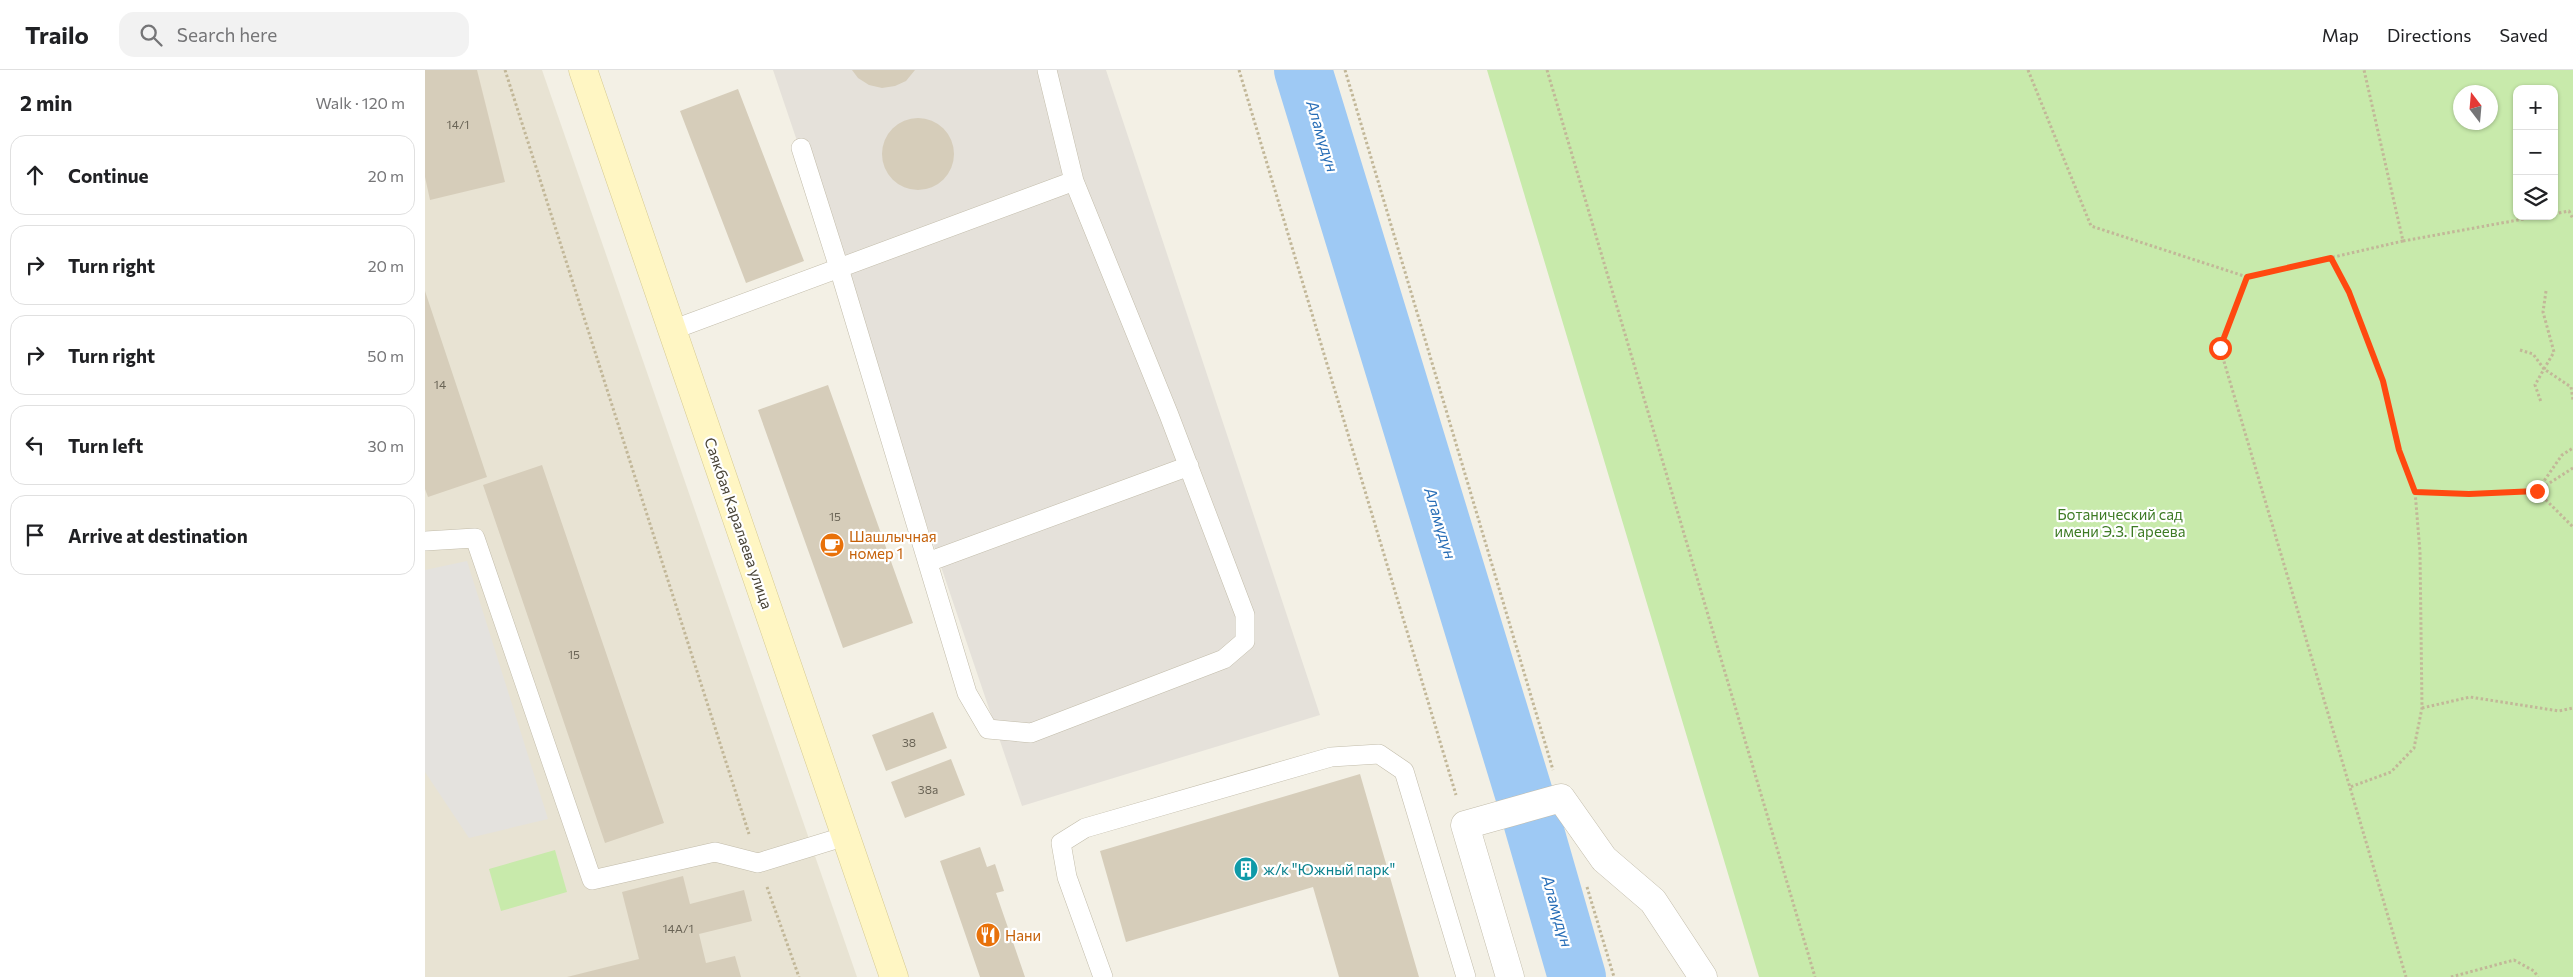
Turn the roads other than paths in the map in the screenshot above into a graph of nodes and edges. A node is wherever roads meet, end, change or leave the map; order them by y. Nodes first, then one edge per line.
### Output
1 (583, 70) edge
2 (1047, 70) edge
3 (801, 148) dead end
4 (1074, 181) junction
5 (839, 268) junction
6 (672, 330) junction
7 (1189, 466) junction
8 (425, 541) edge
9 (927, 562) junction
10 (846, 836) junction
11 (895, 977) edge
12 (1103, 977) edge
13 (1466, 977) edge
14 (1510, 977) edge
15 (1703, 977) edge

1 - 6 main road, Саякбая Каралаева улица
2 - 4 lane
3 - 5 lane
4 - 5 lane
4 - 7 lane
5 - 6 lane
5 - 9 lane
6 - 10 main road, Саякбая Каралаева улица
7 - 9 lane
7 - 9 lane
8 - 10 lane
10 - 11 main road, Саякбая Каралаева улица
12 - 13 lane
14 - 15 street

